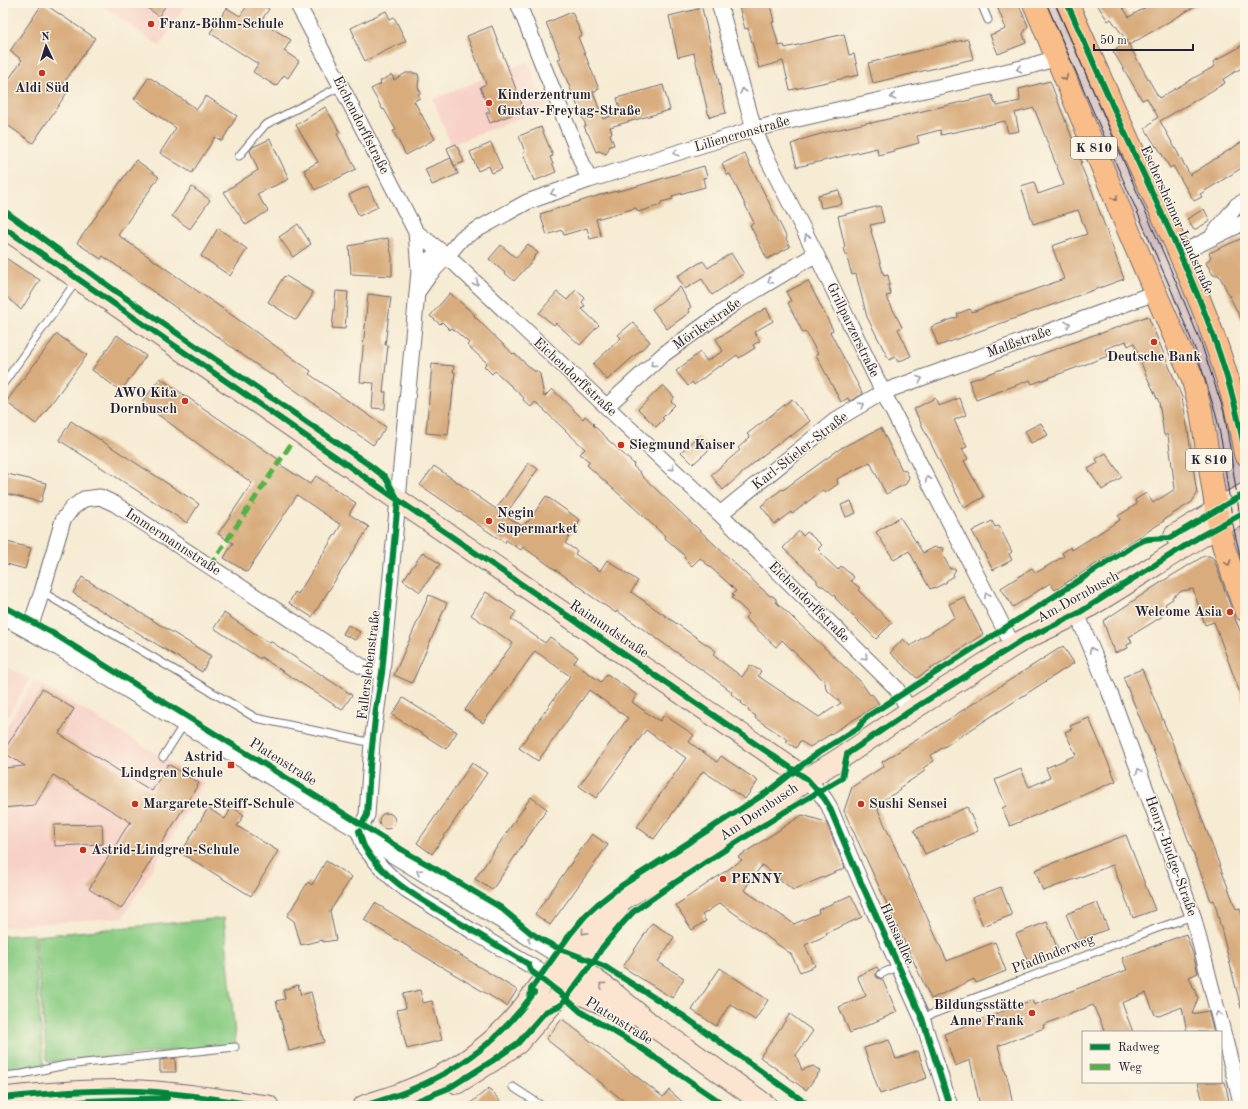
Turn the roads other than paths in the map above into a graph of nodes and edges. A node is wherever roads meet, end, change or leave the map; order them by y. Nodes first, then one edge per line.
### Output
1 (297, 3) edge
2 (518, 3) edge
3 (719, 3) edge
4 (981, 3) edge
5 (1034, 3) edge
6 (1067, 3) edge
7 (988, 20) dead end
8 (1057, 58) junction
9 (341, 86) junction
10 (754, 129) junction
11 (239, 156) dead end
12 (589, 180) junction
13 (1245, 201) edge
14 (1245, 222) edge
15 (3, 227) edge
16 (416, 232) junction
17 (1211, 238) junction
18 (816, 254) junction
19 (1179, 254) junction
20 (447, 256) junction
21 (419, 271) junction
22 (78, 278) junction
23 (418, 291) junction
24 (1155, 292) junction
25 (3, 384) edge
26 (883, 392) junction
27 (607, 406) junction
28 (1245, 454) edge
29 (1245, 494) edge
30 (398, 500) junction
31 (1245, 512) edge
32 (720, 514) junction
33 (1218, 518) junction
34 (42, 592) junction
35 (1245, 610) edge
36 (1077, 614) junction
37 (3, 617) edge
38 (29, 630) junction
39 (1018, 643) junction
40 (382, 673) junction
41 (910, 711) junction
42 (184, 724) junction
43 (372, 742) junction
44 (163, 757) dead end
45 (807, 779) junction
46 (359, 831) junction
47 (1193, 916) junction
48 (571, 963) junction
49 (898, 966) junction
50 (880, 974) dead end
51 (548, 976) junction
52 (566, 987) junction
53 (922, 1018) junction
54 (654, 1027) junction
55 (235, 1047) dead end
56 (3, 1076) edge
57 (513, 1087) dead end
58 (195, 1097) junction
59 (3, 1098) edge
60 (257, 1105) edge
61 (46, 1106) edge
62 (364, 1106) edge
63 (399, 1106) edge
64 (542, 1106) edge
65 (767, 1106) edge
66 (950, 1106) edge
67 (1242, 1106) edge

1 - 9 street, Eichendorffstraße
2 - 12 street
10 -> 3 street, Grillparzerstraße
4 - 7 lane
5 - 8 main road, K 810
6 - 19 main road, Eschersheimer Landstraße / K 810
8 -> 10 street, Liliencronstraße
8 -> 24 main road, K 810
9 - 11 lane
9 - 16 street, Eichendorffstraße
10 -> 12 street, Liliencronstraße
18 -> 10 street, Grillparzerstraße
12 -> 20 street, Liliencronstraße
13 - 17 street
14 - 17 street, Eschersheimer Landstraße
15 - 22 main road, Raimundstraße
16 - 20 street, Eichendorffstraße
16 - 21 street, Fallerslebenstraße
17 - 19 street, Eschersheimer Landstraße
18 - 26 street, Grillparzerstraße
18 -> 27 street, Mörikestraße
19 - 28 main road, Eschersheimer Landstraße / K 810
20 - 21 street
20 - 23 street, Fallerslebenstraße
20 -> 27 street, Eichendorffstraße
21 - 23 street, Fallerslebenstraße
22 - 25 lane
22 - 30 main road, Raimundstraße
23 - 30 street, Fallerslebenstraße
26 -> 24 street, Malßstraße
24 - 33 main road, K 810
32 -> 26 street, Karl-Stieler-Straße
39 -> 26 street, Grillparzerstraße
27 -> 32 street, Eichendorffstraße
29 - 33 main road
30 - 40 street, Fallerslebenstraße
30 - 45 main road, Raimundstraße
31 - 33 main road
32 -> 41 street, Eichendorffstraße
33 -> 35 main road, K 810
33 - 36 main road, Am Dornbusch
33 - 39 main road, Am Dornbusch
34 - 38 street, Immermannstraße
34 - 40 street, Immermannstraße
34 - 43 lane, Platenstraße
36 - 39 main road, Am Dornbusch
47 -> 36 street, Henry-Budge-Straße
37 - 38 street, Platenstraße
38 - 42 street, Platenstraße
39 - 41 main road, Am Dornbusch
40 - 43 street, Fallerslebenstraße
41 - 45 main road, Am Dornbusch
42 - 44 lane
42 - 46 street, Platenstraße
43 - 46 street, Fallerslebenstraße
45 - 48 main road, Am Dornbusch
45 - 49 street, Hansaallee
48 -> 46 street, Platenstraße
46 - 51 street, Platenstraße
47 - 53 lane, Pfadfinderweg
67 -> 47 street, Henry-Budge-Straße
48 - 51 main road
48 - 52 main road
54 -> 48 main road, Platenstraße
49 - 50 lane
49 - 53 street, Hansaallee
51 - 52 main road, Platenstraße
51 - 62 main road
52 - 54 main road, Platenstraße
52 - 63 main road
53 - 66 street, Hansaallee
54 - 65 main road, Platenstraße
55 - 56 lane
57 - 64 lane
58 - 59 main road
58 - 60 main road
58 - 61 main road

